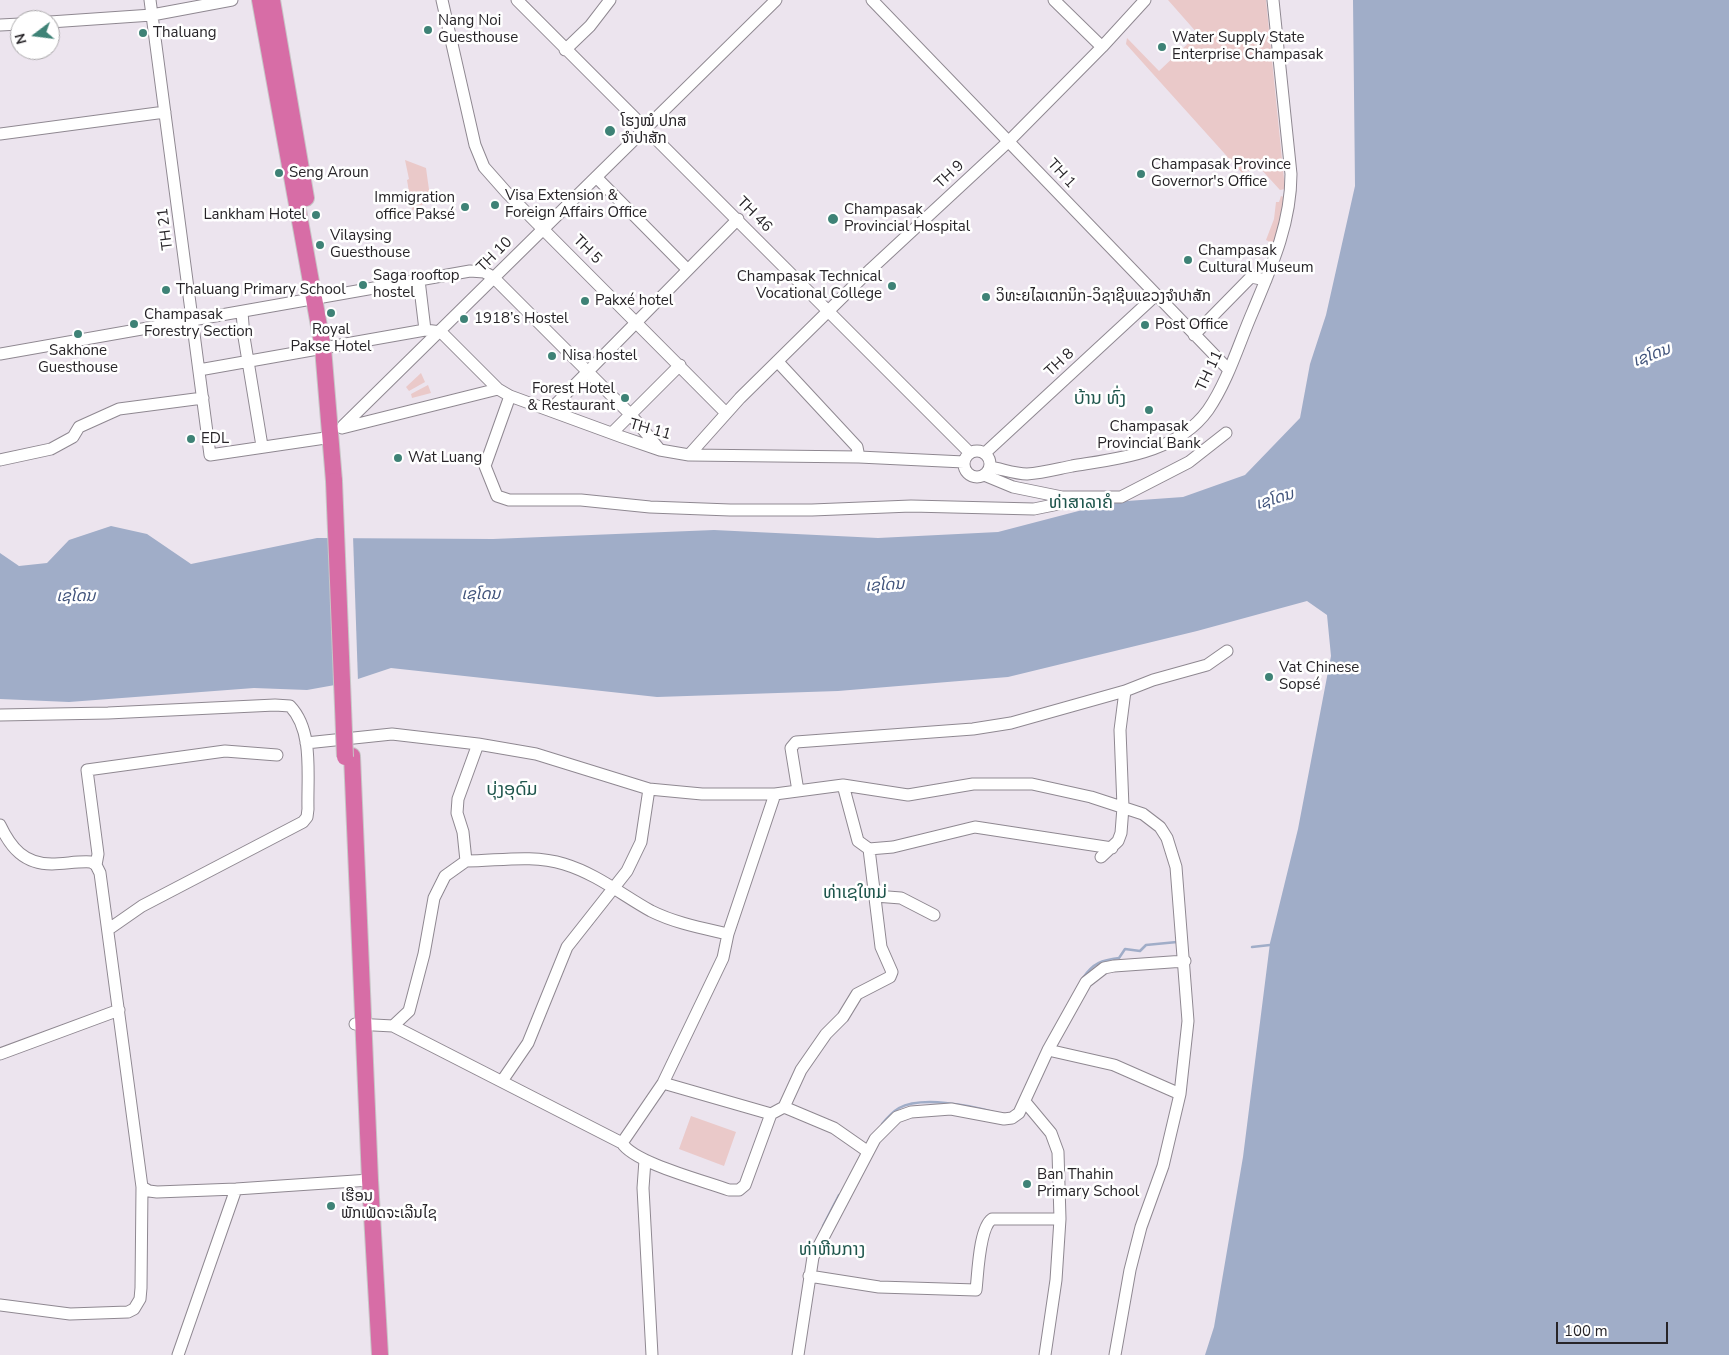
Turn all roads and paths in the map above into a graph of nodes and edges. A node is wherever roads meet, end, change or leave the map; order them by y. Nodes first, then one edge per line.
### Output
1 (150, 0) edge
2 (232, 0) edge
3 (260, 0) edge
4 (272, 0) edge
5 (442, 0) edge
6 (517, 0) edge
7 (610, 0) edge
8 (776, 0) edge
9 (872, 0) edge
10 (1054, 0) edge
11 (1145, 0) edge
12 (1273, 0) edge
13 (152, 14) junction
14 (60, 21) edge
15 (1102, 47) junction
16 (565, 50) junction
17 (164, 112) junction
18 (647, 129) junction
19 (0, 134) edge
20 (1009, 141) junction
21 (598, 178) junction
22 (738, 219) junction
23 (544, 228) junction
24 (687, 269) junction
25 (493, 277) junction
26 (419, 280) junction
27 (1266, 280) junction
28 (1156, 295) junction
29 (320, 297) junction
30 (828, 311) junction
31 (242, 312) junction
32 (192, 319) junction
33 (636, 322) junction
34 (425, 330) junction
35 (441, 332) junction
36 (1194, 334) junction
37 (328, 348) junction
38 (0, 354) edge
39 (248, 362) junction
40 (778, 362) junction
41 (680, 365) junction
42 (1228, 369) junction
43 (199, 370) junction
44 (587, 373) junction
45 (498, 389) junction
46 (510, 396) junction
47 (203, 398) junction
48 (550, 410) junction
49 (726, 413) junction
50 (631, 415) junction
51 (337, 432) junction
52 (612, 433) junction
53 (1226, 433) dead end
54 (262, 446) junction
55 (660, 450) junction
56 (985, 453) junction
57 (689, 455) junction
58 (859, 457) junction
59 (966, 457) junction
60 (0, 460) edge
61 (987, 471) junction
62 (1088, 498) junction
63 (1226, 652) dead end
64 (1125, 691) junction
65 (0, 715) edge
66 (306, 743) junction
67 (478, 744) junction
68 (277, 755) dead end
69 (843, 785) junction
70 (649, 790) junction
71 (798, 791) junction
72 (775, 794) junction
73 (1123, 807) junction
74 (0, 825) edge
75 (869, 848) junction
76 (1112, 848) junction
77 (1101, 857) dead end
78 (466, 861) junction
79 (96, 865) junction
80 (614, 887) junction
81 (876, 896) junction
82 (934, 915) dead end
83 (109, 929) junction
84 (728, 934) junction
85 (1185, 960) junction
86 (119, 1010) junction
87 (359, 1024) junction
88 (393, 1026) junction
89 (1048, 1050) junction
90 (0, 1054) edge
91 (502, 1081) junction
92 (663, 1083) junction
93 (1180, 1094) junction
94 (1026, 1103) junction
95 (784, 1107) junction
96 (771, 1114) junction
97 (622, 1143) junction
98 (868, 1151) junction
99 (645, 1160) junction
100 (366, 1181) junction
101 (142, 1187) junction
102 (236, 1190) junction
103 (1060, 1219) junction
104 (809, 1276) junction
105 (0, 1305) edge
106 (178, 1355) edge
107 (370, 1355) edge
108 (380, 1355) edge
109 (652, 1355) edge
110 (798, 1355) edge
111 (1045, 1355) edge
112 (1115, 1355) edge

1 - 13 street, TH 21
2 - 13 street
3 - 29 highway
4 - 29 highway
5 - 23 street, TH 5
6 - 16 street, TH 46
7 - 16 street
8 - 18 street, TH 10
9 - 20 street, TH 1
10 - 15 street
11 - 15 street, TH 9
12 - 27 street, TH 11
13 - 14 street
13 - 17 street, TH 21
15 - 20 street, TH 9
16 - 18 street, TH 46
17 - 19 street
17 - 32 street, TH 21
18 - 21 street, TH 10
18 - 22 street, TH 46
20 - 28 street, TH 1
20 - 30 street, TH 9
21 - 23 street, TH 10
21 - 24 street
22 - 24 street
22 - 30 street, TH 46
23 - 25 street, TH 10
23 - 33 street, TH 5
24 - 33 street
25 - 26 street
25 - 35 street, TH 10
25 - 44 street
26 - 29 street
26 - 34 street
27 - 36 street
27 - 42 street, TH 11
28 - 36 street, TH 1
28 - 56 street, TH 8
29 - 31 street
29 - 37 highway
30 - 40 street, TH 9
30 - 59 street, TH 46
31 - 32 street
31 - 39 street
32 - 38 street
32 - 43 street, TH 21
33 - 41 street, TH 5
33 - 44 street
34 - 35 street
34 - 37 street
35 - 45 street, TH 11
35 - 51 street, TH 10
36 - 42 street, TH 1
37 - 39 street
37 - 51 highway
39 - 43 street
39 - 54 street
40 - 49 street, TH 9
40 - 58 street
41 - 49 street, TH 5
41 - 50 street
42 - 61 street, TH 11
43 - 47 street, TH 21
44 - 48 street
44 - 50 street
45 - 46 street, TH 11
45 - 51 street
46 - 48 street, TH 11
46 - 62 street
47 - 54 street, TH 21
47 - 60 street
48 - 52 street, TH 11
49 - 57 street, TH 9
50 - 52 street
50 - 55 street
51 - 54 street
51 - 87 highway
52 - 55 street, TH 11
53 - 62 street
55 - 57 street, TH 11
56 - 59 street
56 - 61 street
57 - 58 street, TH 11
58 - 59 street, TH 11
59 - 61 street
61 - 62 street
63 - 64 street
64 - 71 street
64 - 73 street
65 - 66 street
66 - 67 street
66 - 83 street
67 - 70 street
67 - 78 street
68 - 79 street
69 - 71 street
69 - 73 street
69 - 75 street
70 - 72 street
70 - 80 street
71 - 72 street
72 - 84 street
73 - 76 street
73 - 85 street
74 - 79 street
75 - 76 street
75 - 81 street
76 - 77 street
78 - 80 street
78 - 88 street
79 - 83 street
80 - 84 street
80 - 91 street
81 - 82 street
81 - 95 street
83 - 86 street
84 - 92 street
85 - 89 street
85 - 93 street
86 - 90 street
86 - 101 street
87 - 88 street
87 - 100 highway
88 - 91 street
89 - 93 street
89 - 94 street
91 - 97 street
92 - 96 street
92 - 97 street
93 - 112 street
94 - 98 street
94 - 103 street
95 - 96 street
95 - 98 street
96 - 99 street
97 - 99 street
98 - 104 street
99 - 109 street
100 - 102 street
100 - 107 highway
100 - 108 highway
101 - 102 street
101 - 105 street
102 - 106 street
103 - 104 street
103 - 111 street
104 - 110 street

